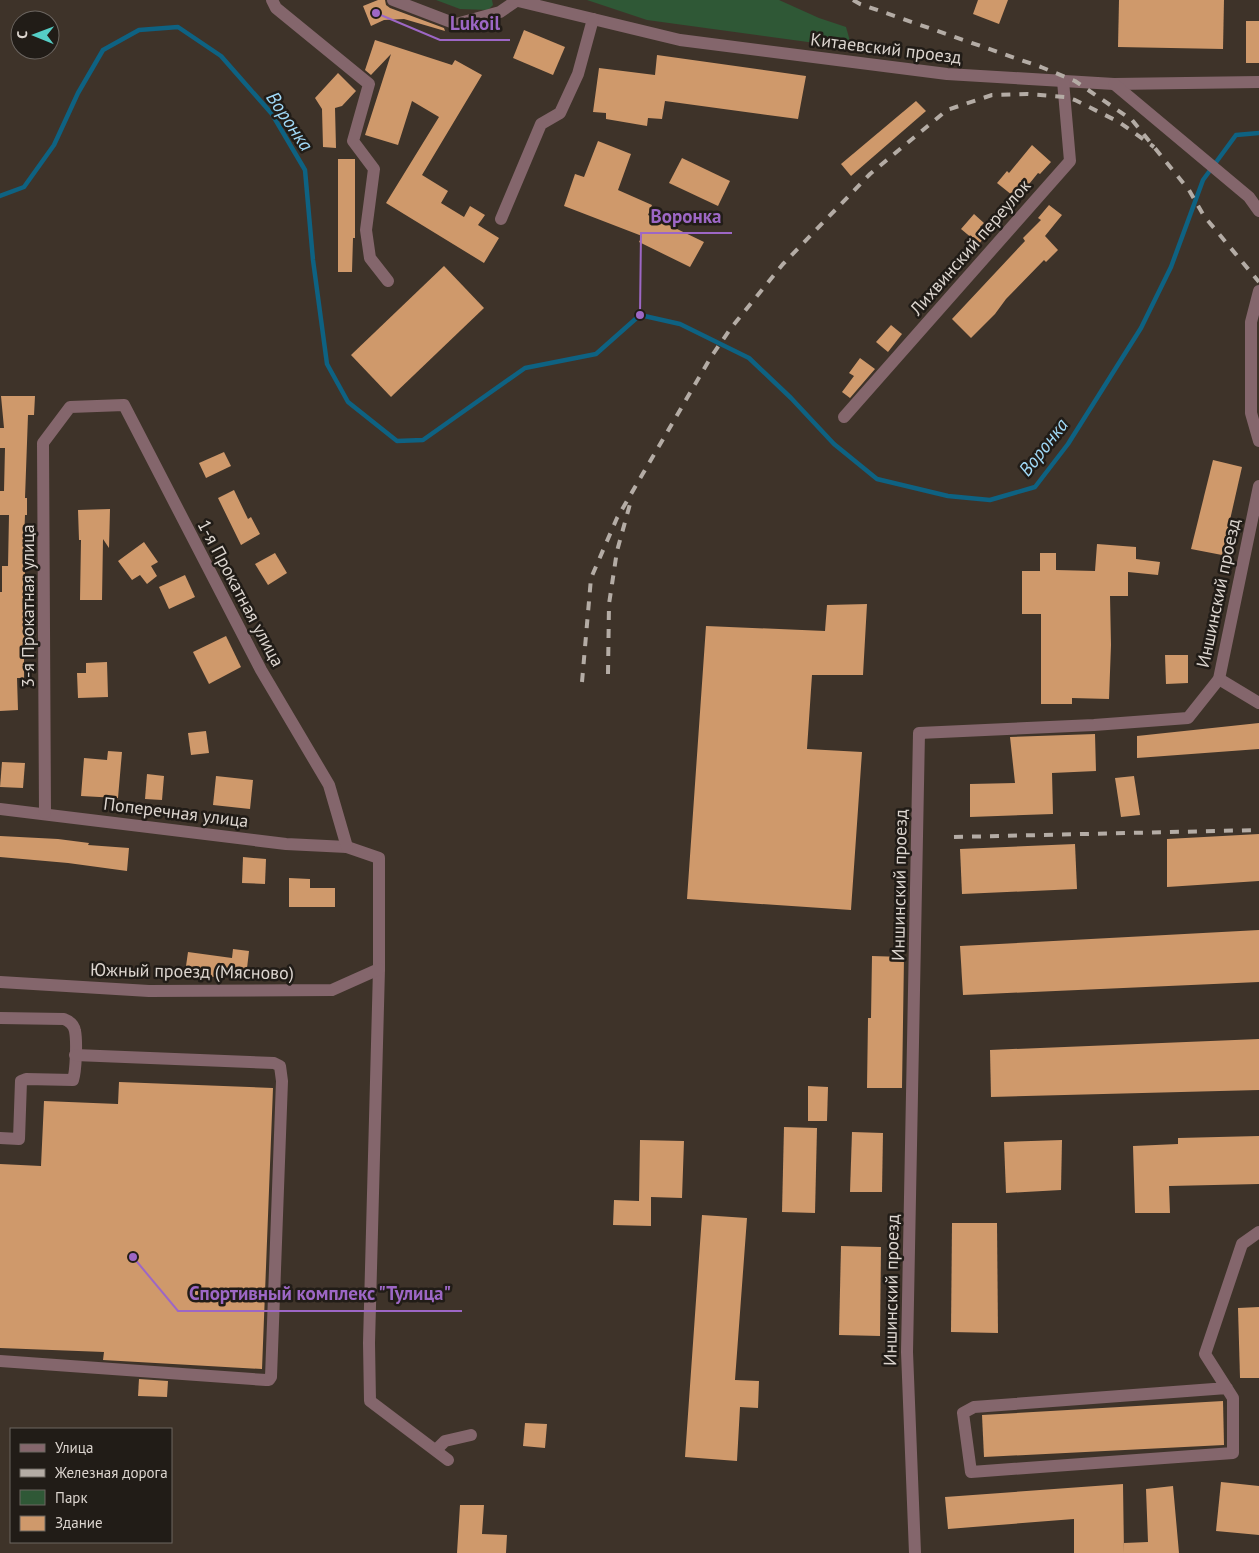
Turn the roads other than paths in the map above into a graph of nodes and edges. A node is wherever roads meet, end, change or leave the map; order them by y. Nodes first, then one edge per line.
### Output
1 (272, 0) edge
2 (393, 0) edge
3 (515, 0) edge
4 (593, 19) junction
5 (1064, 80) junction
6 (1259, 82) edge
7 (1114, 84) junction
8 (1259, 211) edge
9 (501, 219) dead end
10 (388, 282) dead end
11 (1259, 291) edge
12 (70, 407) joint
13 (844, 417) dead end
14 (1259, 441) edge
15 (1259, 486) edge
16 (1219, 679) junction
17 (1259, 703) edge
18 (0, 809) edge
19 (45, 814) junction
20 (347, 847) junction
21 (379, 969) junction
22 (0, 982) edge
23 (0, 1018) edge
24 (75, 1055) junction
25 (0, 1138) edge
26 (1259, 1232) edge
27 (0, 1361) edge
28 (1227, 1388) junction
29 (471, 1436) dead end
30 (436, 1450) junction
31 (448, 1460) dead end
32 (915, 1553) edge

1 - 10 street
2 - 3 street
3 - 4 street, Китаевский проезд
4 - 5 street, Китаевский проезд
4 - 9 street
5 - 7 street, Китаевский проезд
5 - 13 street, Лихвинский переулок
6 - 7 street, Китаевский проезд
7 - 8 street
11 - 14 street
12 - 19 street, 3-я Прокатная улица
12 - 20 street, 1-я Прокатная улица
15 - 16 street, Иншинский проезд
16 - 17 street
16 - 32 street, Иншинский проезд
18 - 19 street, Поперечная улица
19 - 20 street, Поперечная улица
20 - 21 street, Поперечная улица
21 - 22 street, Южный проезд (Мясново)
21 - 30 street
23 - 24 street
24 - 25 street
24 - 27 street
26 - 28 street
28 - 28 street
29 - 30 street
30 - 31 street

